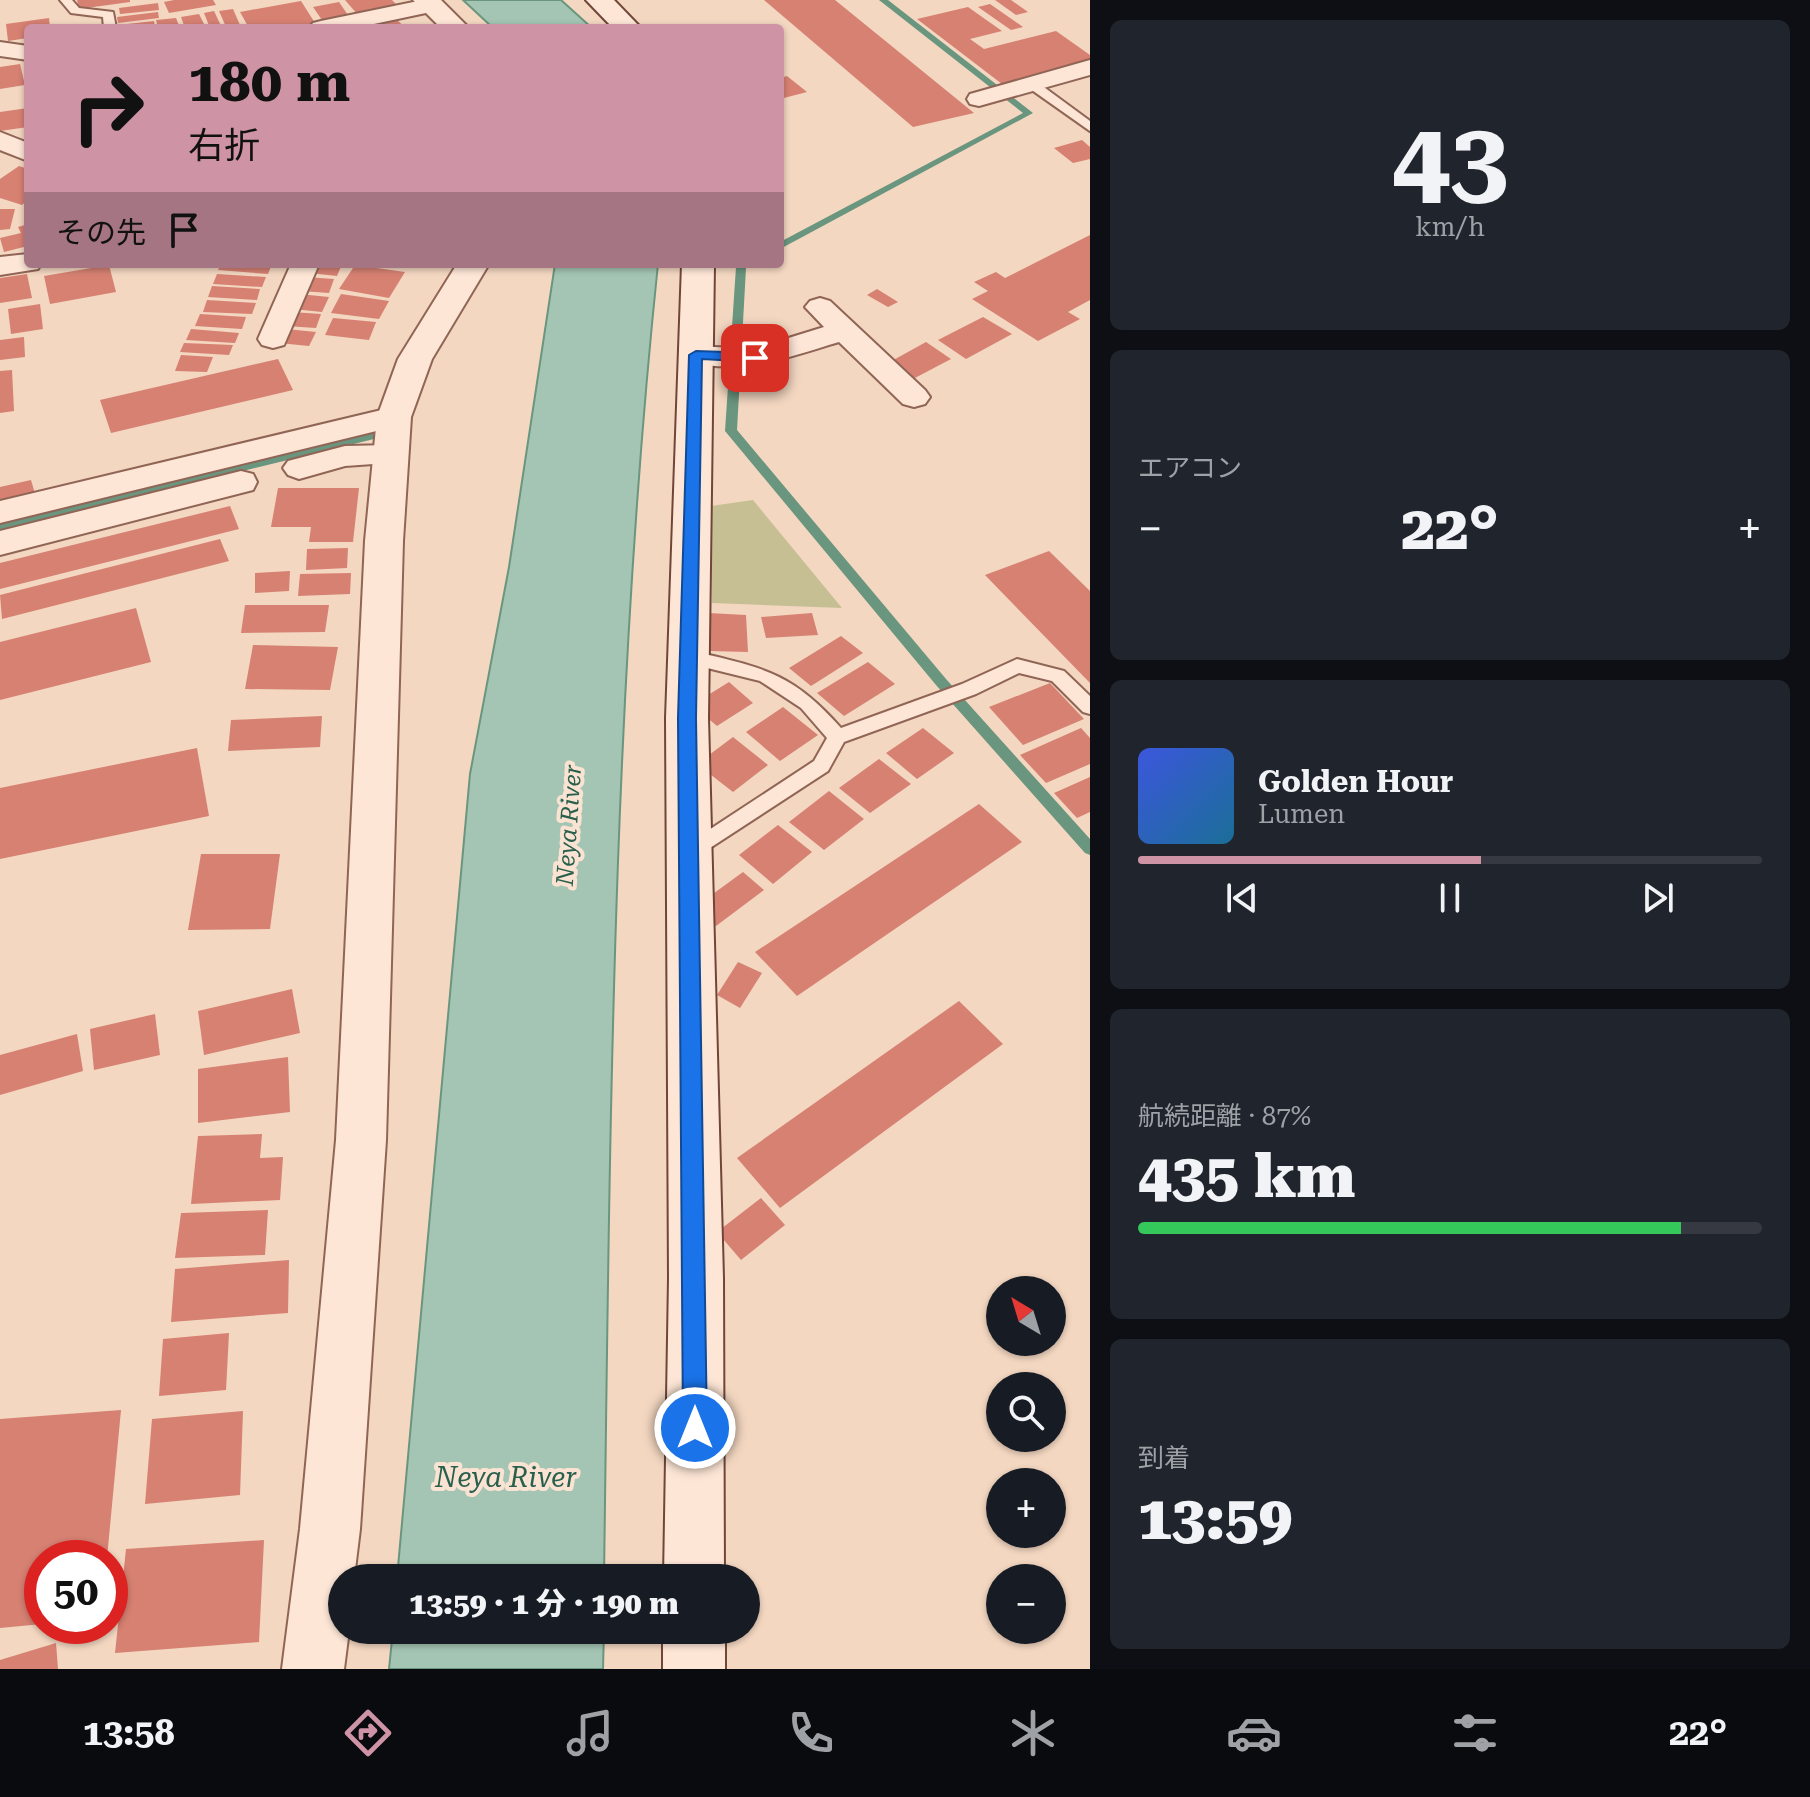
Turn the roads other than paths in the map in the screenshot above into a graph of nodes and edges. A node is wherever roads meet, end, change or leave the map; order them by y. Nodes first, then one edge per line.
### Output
1 (66, 0) edge
2 (599, 0) edge
3 (429, 3) edge
4 (110, 24) edge
5 (338, 24) edge
6 (452, 24) edge
7 (624, 24) edge
8 (0, 49) edge
9 (24, 52) edge
10 (1090, 67) edge
11 (1025, 87) junction
12 (979, 99) dead end
13 (1090, 127) edge
14 (0, 140) edge
15 (24, 151) edge
16 (24, 263) edge
17 (0, 266) edge
18 (303, 268) edge
19 (471, 268) edge
20 (698, 268) edge
21 (820, 307) dead end
22 (843, 331) junction
23 (273, 339) dead end
24 (696, 355) junction
25 (914, 397) dead end
26 (392, 436) junction
27 (0, 512) edge
28 (0, 543) edge
29 (689, 657) junction
30 (1090, 707) edge
31 (837, 737) junction
32 (689, 853) junction
33 (694, 1564) edge
34 (694, 1644) edge
35 (313, 1669) edge
36 (694, 1669) edge

1 - 4 lane
2 - 7 main road
3 - 5 street
3 - 6 main road
8 - 9 street
10 - 11 street
11 - 12 street
11 - 13 lane
14 - 15 street
16 - 17 street
18 - 23 street
19 - 26 main road
20 - 24 main road
21 - 22 street
22 - 24 street
22 - 25 street
24 - 29 main road
26 - 27 street
26 - 28 street
26 - 35 main road
29 - 31 lane
29 - 32 main road
30 - 31 lane
31 - 32 lane
32 - 33 main road
34 - 36 main road

